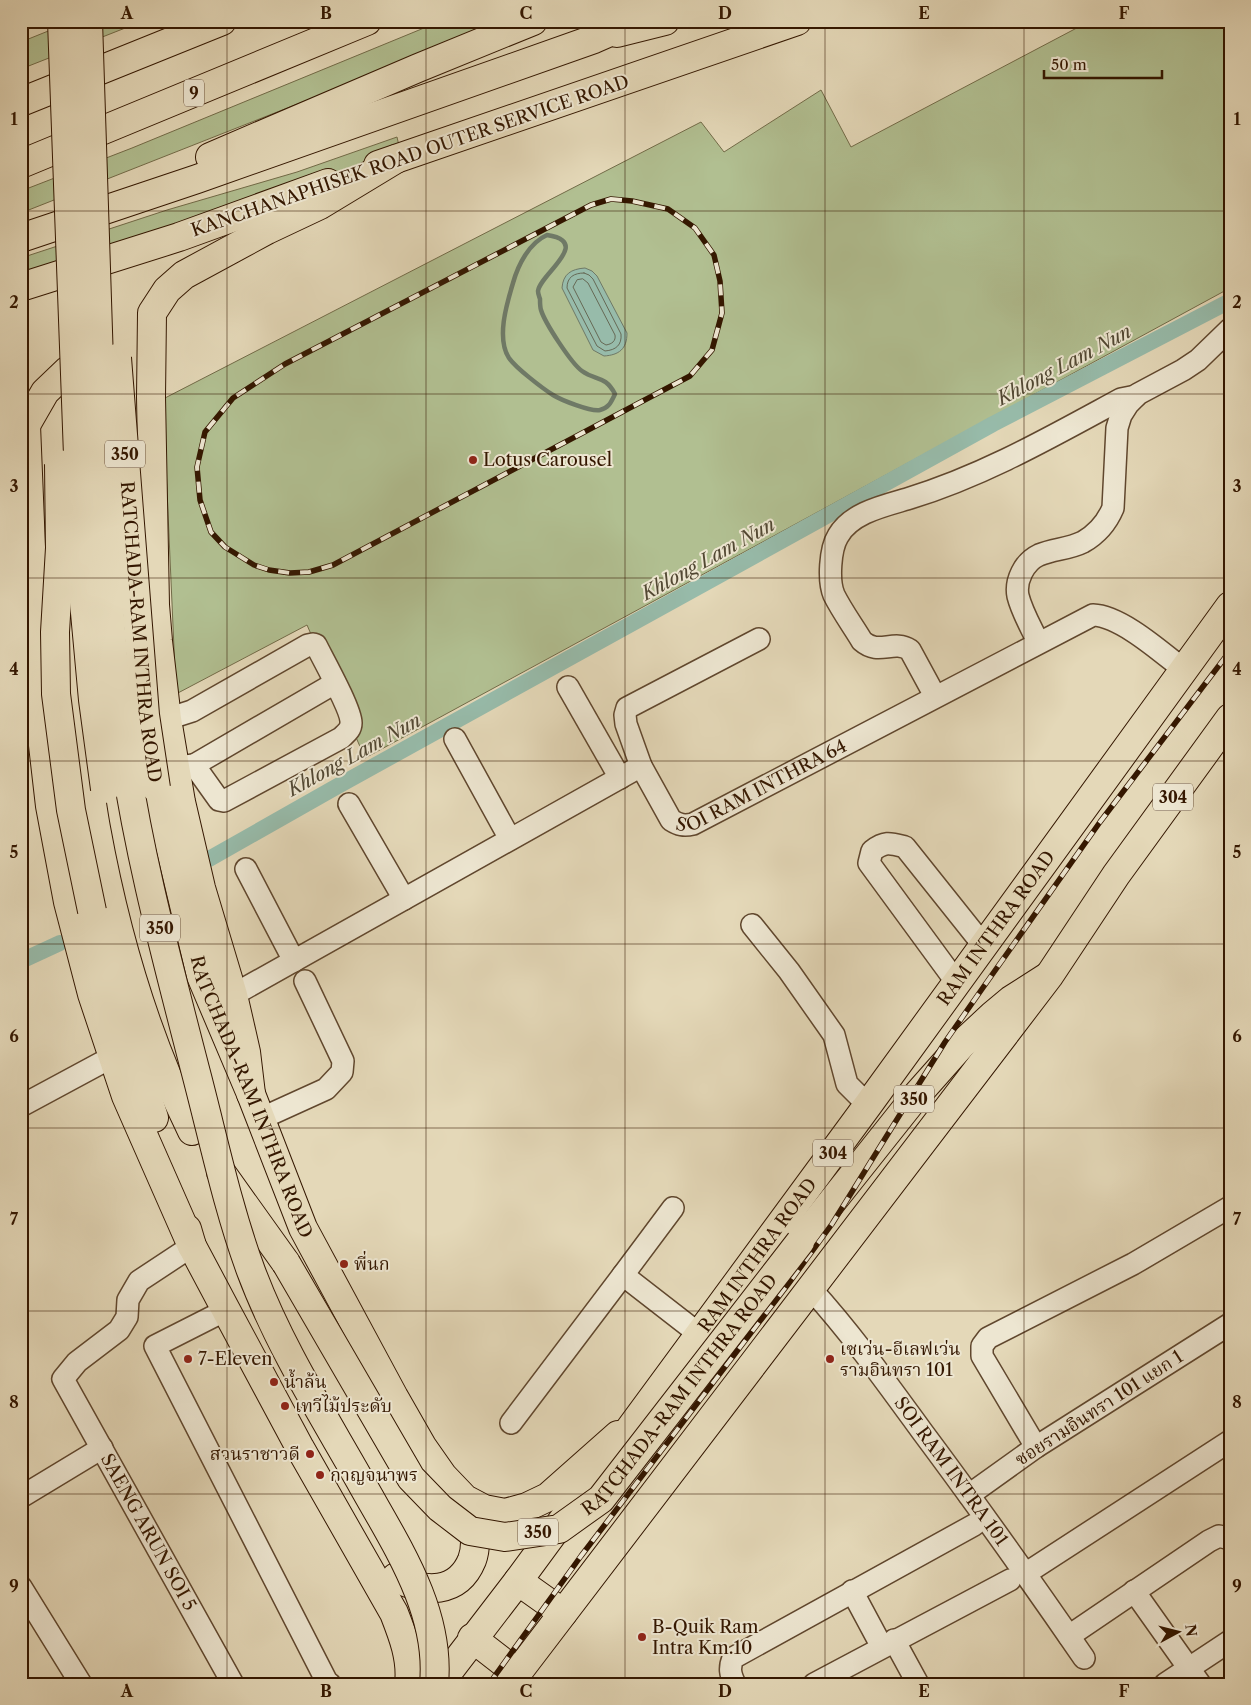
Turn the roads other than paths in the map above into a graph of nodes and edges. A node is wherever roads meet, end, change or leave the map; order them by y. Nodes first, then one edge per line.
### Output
1 (62, 21) edge
2 (88, 21) edge
3 (222, 21) edge
4 (367, 21) edge
5 (533, 21) edge
6 (635, 21) edge
7 (666, 21) edge
8 (798, 21) edge
9 (594, 39) junction
10 (21, 102) edge
11 (91, 120) junction
12 (396, 159) junction
13 (21, 164) edge
14 (67, 186) junction
15 (28, 235) edge
16 (21, 287) edge
17 (1230, 329) edge
18 (1136, 396) junction
19 (151, 397) junction
20 (24, 414) edge
21 (29, 516) junction
22 (1227, 608) edge
23 (759, 639) dead end
24 (1038, 642) junction
25 (1183, 669) junction
26 (335, 683) junction
27 (568, 687) dead end
28 (935, 696) junction
29 (1230, 718) edge
30 (168, 719) junction
31 (455, 740) dead end
32 (185, 766) junction
33 (641, 766) junction
34 (620, 778) junction
35 (350, 804) dead end
36 (510, 839) junction
37 (246, 869) dead end
38 (404, 899) junction
39 (752, 925) dead end
40 (984, 946) junction
41 (294, 961) junction
42 (1048, 976) junction
43 (305, 981) dead end
44 (958, 983) junction
45 (233, 995) junction
46 (112, 1057) junction
47 (251, 1094) junction
48 (868, 1105) junction
49 (21, 1106) edge
50 (260, 1119) junction
51 (192, 1131) junction
52 (1230, 1207) edge
53 (674, 1208) dead end
54 (192, 1246) junction
55 (623, 1275) junction
56 (811, 1289) junction
57 (226, 1310) junction
58 (1230, 1324) edge
59 (699, 1334) junction
60 (636, 1419) junction
61 (511, 1423) dead end
62 (1230, 1441) edge
63 (1036, 1447) junction
64 (102, 1448) junction
65 (969, 1495) junction
66 (21, 1497) edge
67 (465, 1499) junction
68 (974, 1524) dead end
69 (1230, 1539) edge
70 (363, 1557) junction
71 (1017, 1577) junction
72 (518, 1581) junction
73 (21, 1587) edge
74 (852, 1591) junction
75 (1134, 1591) junction
76 (563, 1613) junction
77 (1069, 1636) junction
78 (472, 1638) junction
79 (1230, 1641) edge
80 (888, 1644) junction
81 (1084, 1658) dead end
82 (1194, 1676) edge
83 (513, 1678) edge
84 (328, 1683) edge
85 (81, 1684) edge
86 (233, 1684) edge
87 (409, 1684) edge
88 (434, 1684) edge
89 (439, 1684) edge
90 (735, 1684) edge
91 (814, 1684) edge
92 (918, 1684) edge
93 (1166, 1684) edge

1 - 14 main road, RATCHADA-RAM INTHRA ROAD / 350, bridge
2 - 11 main road, RATCHADA-RAM INTHRA ROAD / 350, bridge
3 - 10 main road
4 - 13 main road, 9
5 - 15 main road
6 - 9 main road
7 - 9 main road
8 - 12 main road, KANCHANAPHISEK ROAD OUTER SERVICE ROAD
9 - 15 main road
11 - 47 main road, RATCHADA-RAM INTHRA ROAD / 350, bridge
11 - 88 main road, RATCHADA-RAM INTHRA ROAD / 350, bridge
12 - 16 main road, KANCHANAPHISEK ROAD OUTER SERVICE ROAD
12 - 19 main road
14 - 51 main road, RATCHADA-RAM INTHRA ROAD / 350, bridge
14 - 54 main road, RATCHADA-RAM INTHRA ROAD / 350, bridge
17 - 18 street
18 - 24 street
18 - 28 street
19 - 20 main road
19 - 30 main road
20 - 21 main road
21 - 46 main road
21 - 51 main road
22 - 25 main road, RAM INTHRA ROAD / 304
23 - 33 street, SOI RAM INTHRA 64
24 - 25 street, SOI RAM INTHRA 64
24 - 28 street, SOI RAM INTHRA 64
25 - 40 main road, RAM INTHRA ROAD / 304
26 - 30 street
26 - 32 street
26 - 32 street
27 - 34 street
28 - 33 street, SOI RAM INTHRA 64
29 - 42 main road, 304
30 - 32 main road
31 - 36 street
32 - 45 main road
33 - 34 street, RATCHADA-RAM INTHRA ROAD
34 - 36 street, RATCHADA-RAM INTHRA ROAD
35 - 38 street
36 - 38 street, RATCHADA-RAM INTHRA ROAD
37 - 41 street
38 - 41 street, RATCHADA-RAM INTHRA ROAD
39 - 48 street
40 - 44 main road, RAM INTHRA ROAD / 304
40 - 44 street
41 - 45 street, RATCHADA-RAM INTHRA ROAD
42 - 51 main road, RATCHADA-RAM INTHRA ROAD / 350, bridge
42 - 56 main road, 304
43 - 50 street
44 - 48 main road, RAM INTHRA ROAD / 304
45 - 47 main road
46 - 49 street
46 - 54 main road
47 - 50 main road, RATCHADA-RAM INTHRA ROAD / 350
48 - 59 main road, RAM INTHRA ROAD / 304
50 - 67 main road, RATCHADA-RAM INTHRA ROAD / 350
52 - 63 street
53 - 55 street
54 - 57 main road, RATCHADA-RAM INTHRA ROAD / 350
54 - 64 street, SAENG ARUN SOI 5
55 - 59 street
55 - 61 street
56 - 65 street, SOI RAM INTRA 101
56 - 76 main road, 304
57 - 70 main road, RATCHADA-RAM INTHRA ROAD / 350
57 - 84 street
58 - 63 street, ซอยรามอินทรา 101 แยก 1
59 - 60 main road, RAM INTHRA ROAD / 304
60 - 67 main road, RATCHADA-RAM INTHRA ROAD / 350
60 - 72 main road, RAM INTHRA ROAD / 304
62 - 71 street
63 - 65 street, ซอยรามอินทรา 101 แยก 1
64 - 66 street
64 - 86 street, SAENG ARUN SOI 5
65 - 71 street, SOI RAM INTRA 101
67 - 70 main road
68 - 74 street
69 - 75 street
70 - 87 main road, RATCHADA-RAM INTHRA ROAD / 350
71 - 77 street, SOI RAM INTRA 101
71 - 80 street
72 - 76 main road
72 - 78 main road, RAM INTHRA ROAD / 304
73 - 85 street
74 - 80 street
74 - 90 street
75 - 77 street
75 - 82 street
76 - 83 main road, 304
77 - 81 street, SOI RAM INTRA 101
78 - 83 main road
78 - 89 main road, RAM INTHRA ROAD / 304
79 - 82 street
80 - 91 street
80 - 92 street
82 - 93 street

